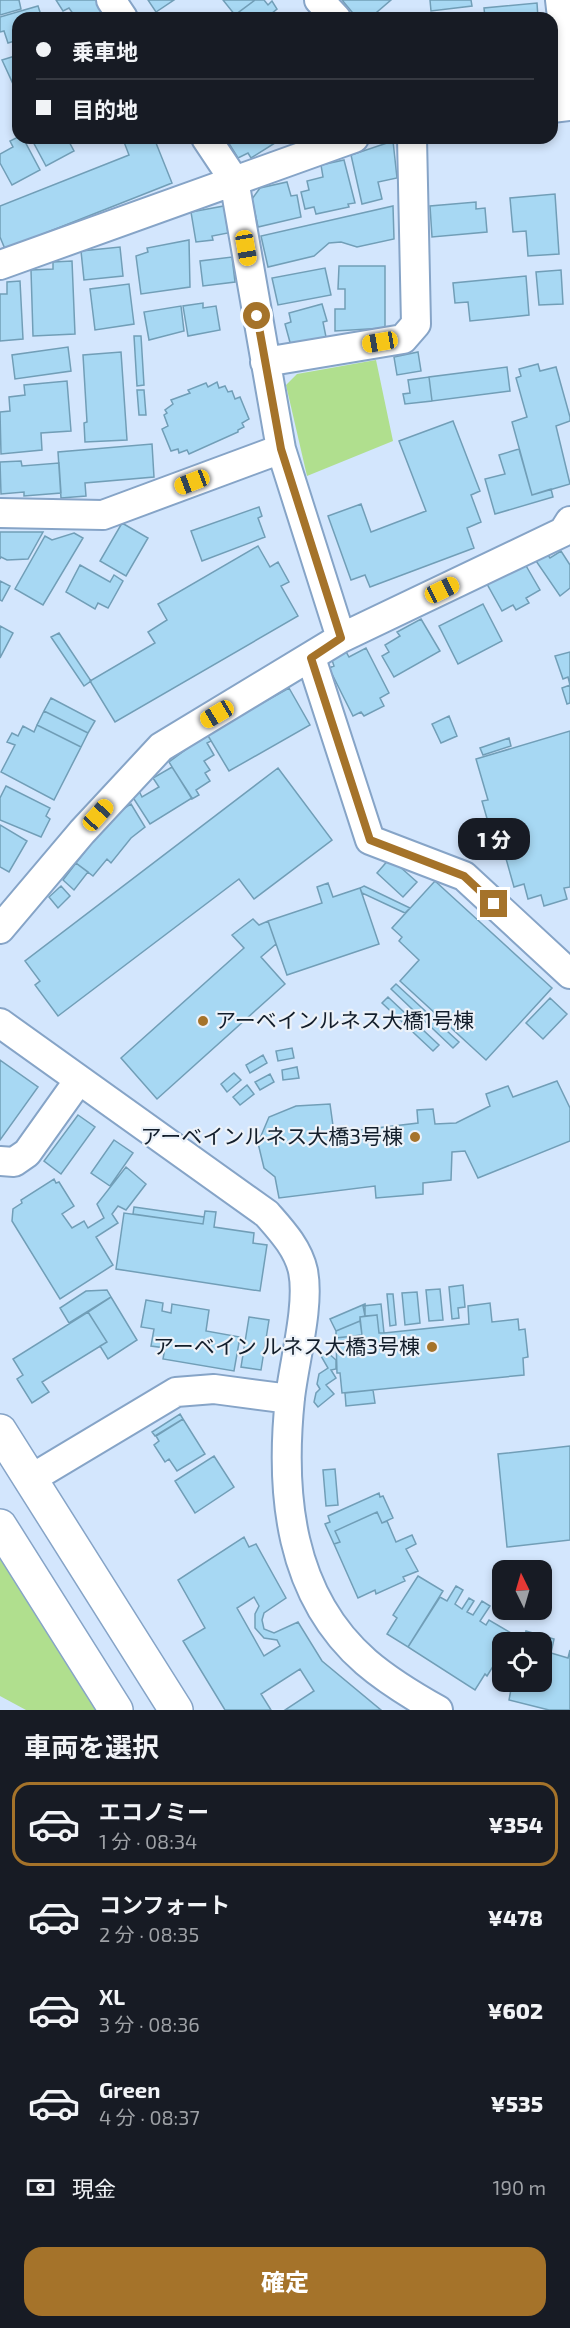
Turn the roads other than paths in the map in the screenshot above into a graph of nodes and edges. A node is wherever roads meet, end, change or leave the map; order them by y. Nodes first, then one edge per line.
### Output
1 (319, 0) edge
2 (560, 0) edge
3 (330, 12) edge
4 (570, 86) edge
5 (210, 144) edge
6 (337, 144) edge
7 (412, 144) edge
8 (234, 180) junction
9 (0, 265) edge
10 (265, 362) junction
11 (281, 449) junction
12 (0, 513) edge
13 (570, 521) edge
14 (341, 638) junction
15 (311, 658) junction
16 (0, 929) edge
17 (570, 974) edge
18 (0, 1023) edge
19 (79, 1080) junction
20 (0, 1161) edge
21 (290, 1399) junction
22 (0, 1431) edge
23 (29, 1480) junction
24 (0, 1526) edge
25 (116, 1710) edge
26 (176, 1710) edge
27 (438, 1710) edge

1 - 3 street
2 - 4 street
5 - 8 street
6 - 8 street
7 - 10 street
8 - 9 street
8 - 10 street
10 - 11 street
11 - 12 street
11 - 14 street
13 - 14 street
14 - 15 street
15 - 16 street
15 - 17 street
18 - 19 street
19 - 20 street
19 - 21 street
21 - 23 street
21 - 27 street
22 - 23 street
23 - 26 street
24 - 25 street

